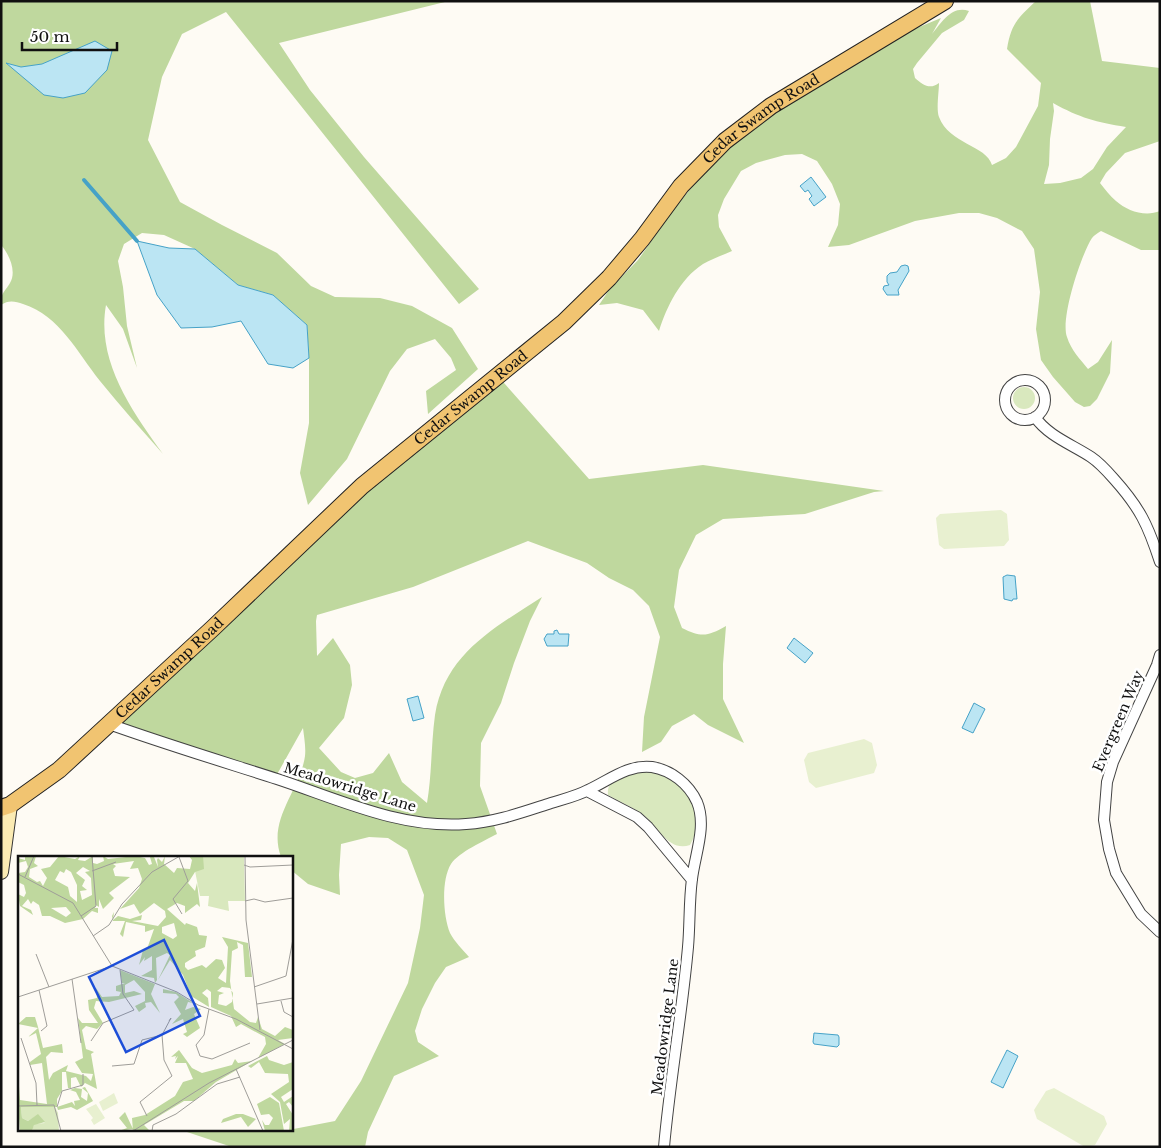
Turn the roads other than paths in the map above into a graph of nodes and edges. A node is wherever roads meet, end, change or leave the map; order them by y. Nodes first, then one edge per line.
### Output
1 (945, 1) edge
2 (1035, 417) junction
3 (1160, 562) edge
4 (1160, 655) edge
5 (109, 724) junction
6 (587, 791) junction
7 (6, 806) edge
8 (1, 872) edge
9 (692, 880) junction
10 (1160, 932) edge
11 (664, 1147) edge

1 - 5 main road, Cedar Swamp Road
2 - 2 street
2 - 3 street
4 - 10 street, Evergreen Way
5 - 6 street, Meadowridge Lane
5 - 7 main road, Cedar Swamp Road
6 - 9 street
6 - 9 street, Meadowridge Lane
7 - 8 street
9 - 11 street, Meadowridge Lane

